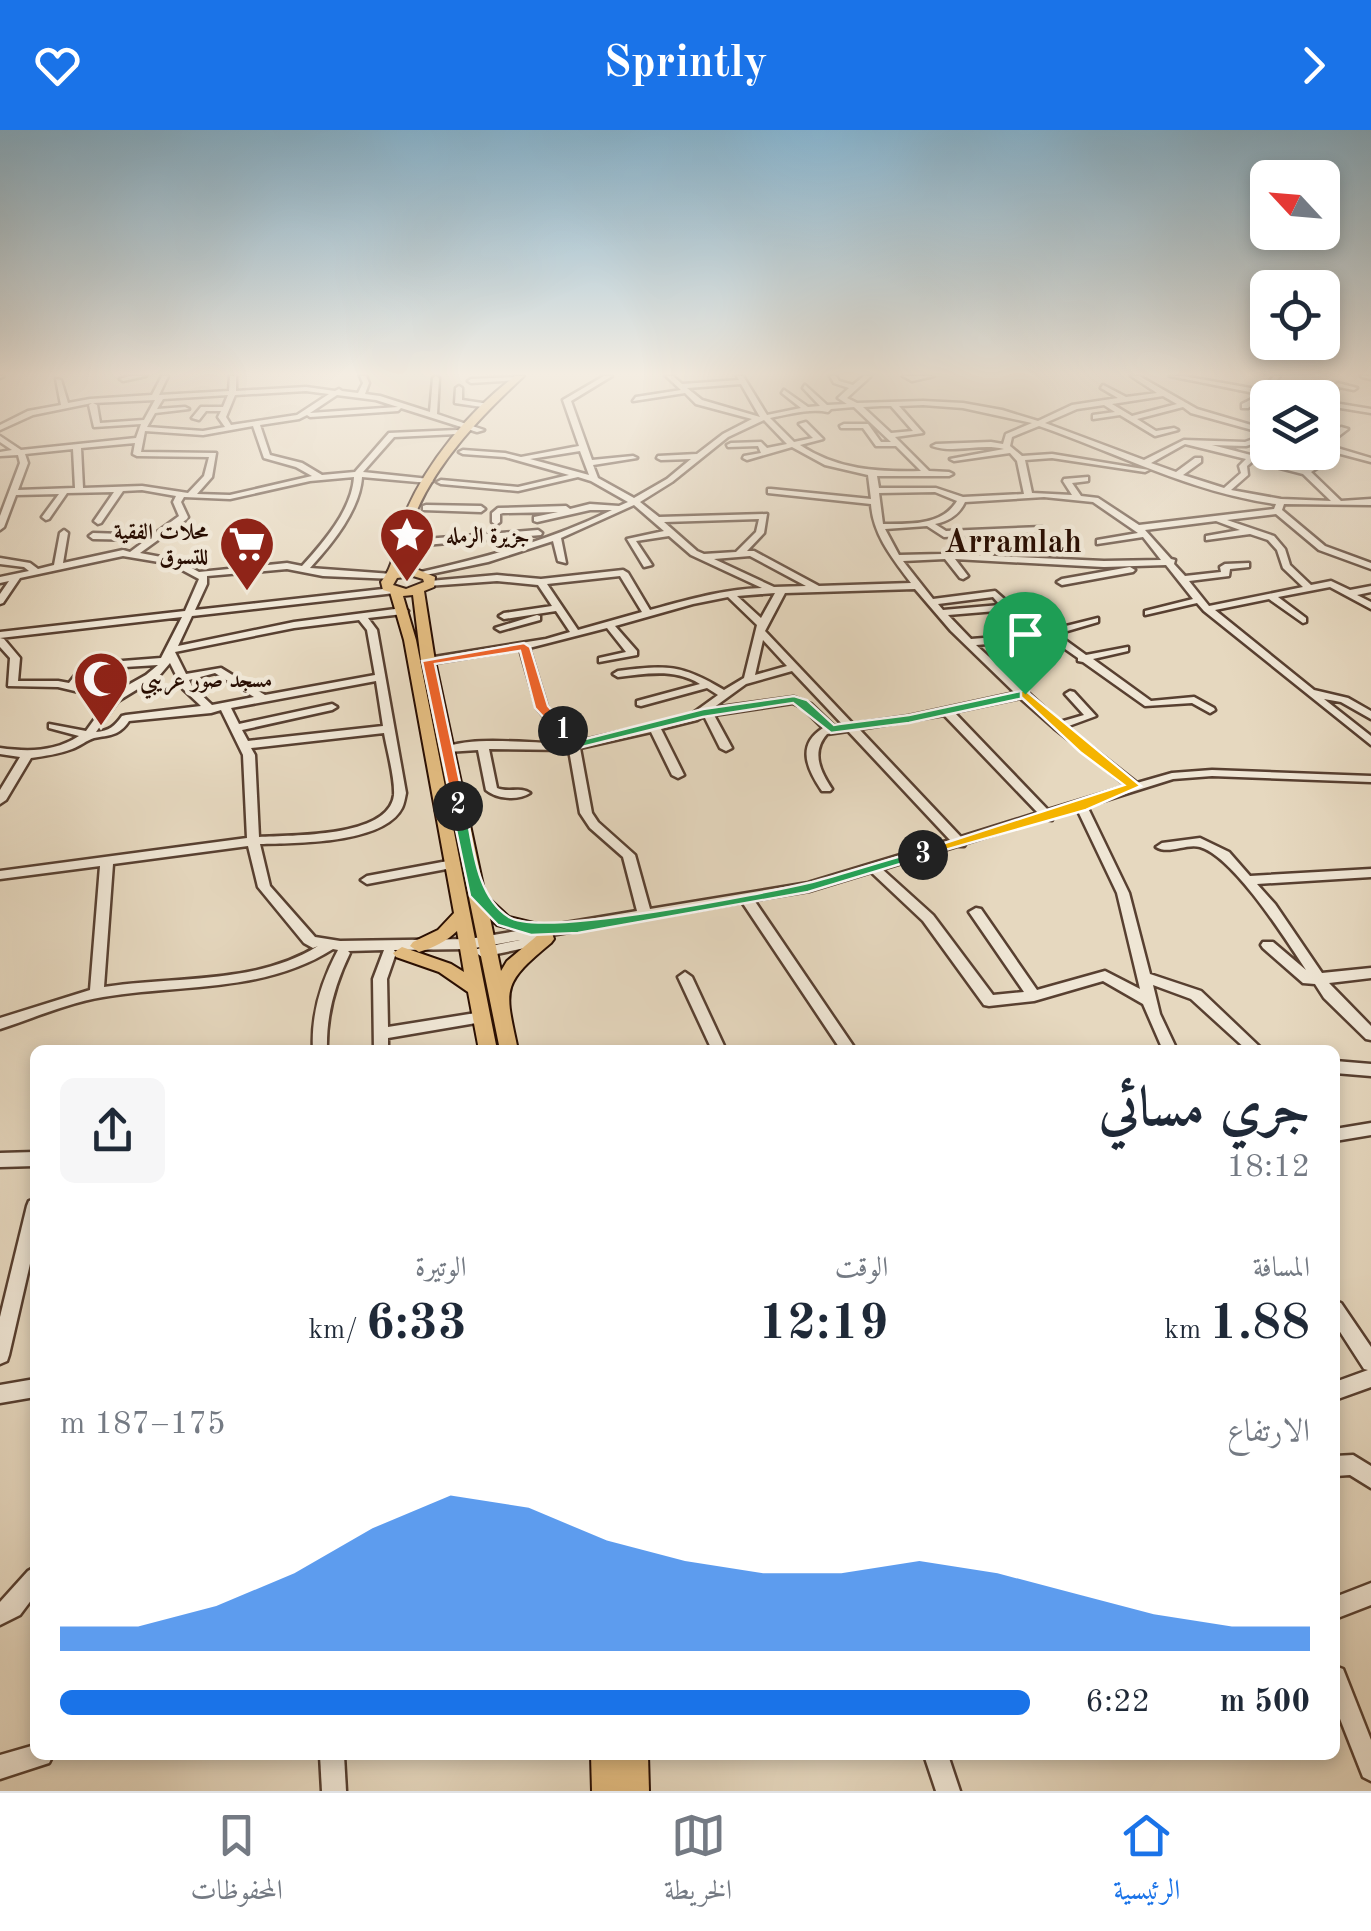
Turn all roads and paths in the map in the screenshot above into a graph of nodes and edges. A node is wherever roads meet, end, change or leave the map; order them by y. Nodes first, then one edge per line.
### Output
1 (21, 453) edge
2 (77, 454) edge
3 (138, 454) edge
4 (265, 454) edge
5 (375, 454) edge
6 (442, 454) edge
7 (462, 454) edge
8 (475, 454) edge
9 (550, 454) edge
10 (585, 454) edge
11 (704, 454) edge
12 (764, 454) edge
13 (805, 454) edge
14 (907, 454) edge
15 (991, 454) edge
16 (1015, 454) edge
17 (1071, 454) edge
18 (1118, 454) edge
19 (1161, 454) edge
20 (1231, 454) edge
21 (1347, 454) edge
22 (1352, 455) junction
23 (701, 456) junction
24 (1063, 457) junction
25 (633, 458) dead end
26 (661, 458) dead end
27 (748, 458) dead end
28 (1020, 458) junction
29 (518, 459) junction
30 (1250, 459) joint
31 (1198, 460) dead end
32 (1371, 460) edge
33 (589, 463) junction
34 (1144, 463) junction
35 (950, 467) junction
36 (1352, 468) dead end
37 (925, 470) junction
38 (1297, 470) edge
39 (1309, 470) edge
40 (1306, 472) junction
41 (358, 474) junction
42 (872, 474) junction
43 (1176, 474) junction
44 (578, 476) junction
45 (320, 477) junction
46 (594, 479) junction
47 (1085, 479) dead end
48 (435, 482) junction
49 (536, 486) junction
50 (120, 488) junction
51 (65, 490) junction
52 (78, 490) junction
53 (772, 491) dead end
54 (1226, 491) junction
55 (15, 493) junction
56 (949, 494) junction
57 (185, 496) junction
58 (1029, 496) junction
59 (874, 497) junction
60 (1077, 497) junction
61 (550, 500) dead end
62 (962, 500) junction
63 (634, 501) junction
64 (1371, 502) edge
65 (1338, 504) junction
66 (622, 506) junction
67 (1280, 506) junction
68 (426, 508) junction
69 (481, 509) dead end
70 (572, 510) junction
71 (46, 517) dead end
72 (1213, 518) junction
73 (537, 519) dead end
74 (658, 520) junction
75 (98, 521) dead end
76 (496, 522) dead end
77 (928, 523) junction
78 (0, 527) edge
79 (880, 527) junction
80 (1039, 529) dead end
81 (1142, 531) junction
82 (1250, 531) junction
83 (668, 532) junction
84 (538, 533) dead end
85 (64, 534) dead end
86 (94, 536) dead end
87 (556, 537) junction
88 (154, 538) junction
89 (1209, 538) dead end
90 (1100, 542) dead end
91 (413, 543) junction
92 (740, 552) junction
93 (133, 554) junction
94 (946, 554) junction
95 (703, 557) junction
96 (1031, 557) junction
97 (899, 558) junction
98 (0, 561) edge
99 (563, 561) dead end
100 (1172, 562) junction
101 (647, 565) dead end
102 (1093, 565) junction
103 (1134, 565) junction
104 (1246, 565) dead end
105 (1371, 566) edge
106 (58, 568) junction
107 (305, 568) junction
108 (38, 573) junction
109 (202, 574) junction
110 (1039, 574) dead end
111 (963, 576) dead end
112 (1107, 576) junction
113 (16, 578) junction
114 (0, 580) edge
115 (1185, 580) junction
116 (424, 581) junction
117 (541, 582) junction
118 (1062, 582) dead end
119 (392, 584) junction
120 (918, 586) junction
121 (1308, 587) junction
122 (1371, 589) edge
123 (778, 590) junction
124 (819, 590) junction
125 (1351, 593) junction
126 (730, 594) junction
127 (1269, 594) junction
128 (1198, 600) junction
129 (0, 601) edge
130 (930, 602) junction
131 (1371, 606) edge
132 (560, 608) junction
133 (189, 609) junction
134 (1207, 609) junction
135 (544, 611) junction
136 (403, 612) junction
137 (942, 613) junction
138 (1148, 613) dead end
139 (648, 614) junction
140 (504, 616) dead end
141 (362, 618) junction
142 (1095, 620) dead end
143 (1304, 620) dead end
144 (610, 626) junction
145 (500, 628) dead end
146 (762, 628) junction
147 (1049, 633) junction
148 (576, 634) junction
149 (0, 635) edge
150 (971, 642) junction
151 (524, 647) junction
152 (1124, 650) dead end
153 (169, 654) junction
154 (1082, 659) junction
155 (603, 660) dead end
156 (428, 661) junction
157 (794, 668) junction
158 (618, 674) dead end
159 (380, 677) junction
160 (184, 678) junction
161 (749, 679) junction
162 (708, 685) junction
163 (72, 687) junction
164 (1308, 693) junction
165 (1025, 694) junction
166 (1070, 694) dead end
167 (725, 695) junction
168 (116, 697) junction
169 (262, 698) junction
170 (641, 703) dead end
171 (332, 706) dead end
172 (218, 709) junction
173 (106, 710) junction
174 (946, 710) junction
175 (1210, 710) dead end
176 (705, 713) junction
177 (1371, 716) edge
178 (126, 718) junction
179 (52, 726) dead end
180 (1058, 726) junction
181 (654, 727) junction
182 (850, 727) junction
183 (236, 728) junction
184 (831, 729) junction
185 (388, 730) junction
186 (88, 736) junction
187 (1371, 742) edge
188 (245, 745) junction
189 (483, 745) junction
190 (574, 746) junction
191 (726, 748) dead end
192 (447, 749) junction
193 (0, 752) edge
194 (27, 755) junction
195 (678, 775) dead end
196 (1371, 780) edge
197 (1134, 786) junction
198 (826, 789) dead end
199 (524, 793) dead end
200 (0, 800) edge
201 (1081, 806) junction
202 (1048, 817) junction
203 (253, 841) junction
204 (960, 843) junction
205 (1162, 847) dead end
206 (106, 860) junction
207 (453, 864) junction
208 (876, 870) junction
209 (1371, 873) edge
210 (0, 875) edge
211 (367, 880) dead end
212 (1247, 880) junction
213 (478, 896) junction
214 (746, 898) junction
215 (976, 912) dead end
216 (462, 914) junction
217 (645, 914) junction
218 (544, 935) junction
219 (1268, 945) dead end
220 (490, 946) junction
221 (333, 949) junction
222 (469, 949) junction
223 (403, 951) junction
224 (1371, 973) edge
225 (685, 976) dead end
226 (1146, 977) junction
227 (1320, 979) junction
228 (477, 988) junction
229 (98, 993) junction
230 (500, 994) junction
231 (1034, 996) junction
232 (1149, 1001) junction
233 (482, 1017) junction
234 (0, 1024) edge
235 (1371, 1035) edge
236 (381, 1042) edge
237 (320, 1045) edge
238 (487, 1045) edge
239 (508, 1045) edge
240 (717, 1045) edge
241 (847, 1045) edge
242 (1168, 1045) edge
243 (1251, 1045) edge
244 (1340, 1068) edge
245 (1365, 1071) edge
246 (1371, 1085) edge
247 (1371, 1129) edge
248 (1340, 1134) edge
249 (30, 1159) edge
250 (0, 1160) edge
251 (30, 1227) edge
252 (1344, 1338) edge
253 (0, 1355) edge
254 (1371, 1363) edge
255 (1371, 1378) edge
256 (30, 1389) edge
257 (1340, 1389) edge
258 (0, 1394) edge
259 (1340, 1466) edge
260 (1371, 1478) edge
261 (30, 1585) edge
262 (1371, 1594) edge
263 (1340, 1606) edge
264 (0, 1614) edge
265 (1340, 1690) edge
266 (30, 1758) edge
267 (332, 1760) edge
268 (606, 1760) edge
269 (633, 1760) edge
270 (938, 1760) edge
271 (0, 1767) edge
272 (1371, 1770) edge
273 (947, 1790) edge
274 (334, 1791) edge
275 (606, 1791) edge
276 (634, 1791) edge

1 - 55 street
2 - 52 street
3 - 57 street
4 - 45 street
5 - 41 street
6 - 48 main road
7 - 48 main road
8 - 29 street
9 - 29 street
10 - 33 street
11 - 23 street
12 - 27 street
13 - 42 street
14 - 37 street
15 - 35 street
16 - 28 street
17 - 24 street
18 - 34 street
19 - 34 street
20 - 30 street
21 - 22 street
22 - 32 street
22 - 36 street
23 - 26 street
23 - 63 street
24 - 28 street
24 - 43 street
25 - 33 street
28 - 58 street
29 - 44 street
30 - 54 street
31 - 43 street
33 - 46 street
34 - 43 street
35 - 37 street
35 - 56 street
37 - 42 street
38 - 40 street
39 - 40 street
40 - 65 street
41 - 45 street
41 - 48 street
41 - 107 street
42 - 59 street
43 - 54 street
44 - 46 street
44 - 49 street
45 - 57 street
46 - 63 street
47 - 60 street
48 - 49 street
48 - 68 main road
48 - 119 main road
49 - 61 street
50 - 52 street
50 - 57 street
50 - 75 street
51 - 52 street
51 - 55 street
51 - 71 street
53 - 59 street
54 - 67 street
55 - 78 street
56 - 59 street
56 - 62 street
57 - 88 street
58 - 60 street
58 - 62 street
59 - 79 street
60 - 81 street
62 - 77 street
63 - 66 street
63 - 74 street
64 - 65 street
65 - 67 street
66 - 70 street
66 - 87 street
67 - 72 street
67 - 105 street
68 - 69 street
68 - 91 main road
70 - 73 street
70 - 76 street
72 - 81 street
72 - 82 street
74 - 83 street
74 - 92 street
77 - 79 street
77 - 80 street
79 - 97 street
81 - 90 street
81 - 100 street
82 - 89 street
82 - 121 street
83 - 95 street
83 - 101 street
84 - 91 street
85 - 106 street
86 - 88 street
87 - 99 street
87 - 116 street
88 - 93 street
91 - 116 main road
92 - 95 street
92 - 124 street
93 - 106 street
93 - 109 street
94 - 96 street
94 - 97 street
94 - 111 street
95 - 123 street
96 - 102 street
96 - 110 street
97 - 120 street
98 - 108 street
100 - 103 street
100 - 115 street
102 - 103 street
102 - 112 street
103 - 112 street
104 - 115 street
106 - 108 street
107 - 109 street
107 - 119 street
108 - 113 street
109 - 133 street
112 - 118 street
113 - 114 street
113 - 129 street
115 - 128 street
116 - 117 street
116 - 119 main road
116 - 119 main road
116 - 156 main road
117 - 132 street
117 - 139 street
119 - 133 street
119 - 136 main road
120 - 124 street
120 - 130 street
121 - 125 street
121 - 127 street
122 - 125 street
123 - 124 street
123 - 126 street
123 - 146 street
125 - 131 street
126 - 139 street
126 - 146 street
127 - 134 street
127 - 143 street
128 - 134 street
128 - 138 street
130 - 137 street
130 - 137 street
132 - 135 street
132 - 148 street
133 - 149 street
133 - 153 street
134 - 164 street
135 - 140 street
135 - 145 street
136 - 141 street
136 - 207 main road
137 - 150 street
139 - 144 street
141 - 153 street
141 - 159 street
142 - 147 street
144 - 148 street
144 - 155 street
146 - 157 street
146 - 161 street
147 - 150 street
147 - 154 street
148 - 151 street
149 - 163 street
150 - 165 street
151 - 156 street
151 - 190 street
152 - 154 street
153 - 160 street
153 - 163 street
153 - 168 street
154 - 175 street
156 - 192 main road
157 - 161 street
157 - 182 street
158 - 162 street
159 - 169 street
159 - 185 street
160 - 169 street
160 - 172 street
161 - 167 street
162 - 167 street
162 - 170 street
163 - 168 street
164 - 177 street
164 - 187 street
165 - 174 street
165 - 180 street
166 - 180 street
167 - 176 street
168 - 173 street
169 - 172 street
171 - 183 street
172 - 178 street
172 - 183 street
173 - 178 street
173 - 186 street
174 - 182 street
174 - 202 street
176 - 181 street
176 - 184 street
176 - 191 street
178 - 186 street
179 - 186 street
180 - 197 street
181 - 190 street
181 - 195 street
182 - 184 street
182 - 204 street
183 - 188 street
184 - 198 street
185 - 188 street
185 - 203 street
186 - 194 street
188 - 203 street
189 - 190 street
189 - 192 street
189 - 199 street
190 - 217 street
192 - 213 main road
193 - 194 street
194 - 200 street
196 - 197 street
197 - 201 street
201 - 202 street
201 - 226 street
202 - 204 street
203 - 206 street
203 - 221 street
204 - 208 street
205 - 212 street
206 - 210 street
206 - 229 street
207 - 211 street
207 - 216 main road
208 - 214 street
208 - 231 street
209 - 212 street
212 - 227 street
213 - 218 main road
213 - 220 main road
214 - 217 street
214 - 241 street
215 - 231 street
216 - 222 main road
216 - 223 main road
217 - 218 street
218 - 220 street
218 - 230 main road
219 - 227 street
220 - 222 street
220 - 230 main road
221 - 223 street
221 - 223 street
221 - 229 street
221 - 237 street
222 - 223 street
222 - 228 main road
223 - 228 main road
223 - 236 street
224 - 227 street
225 - 240 street
226 - 232 street
226 - 243 street
227 - 235 street
228 - 233 main road
229 - 234 street
230 - 239 main road
231 - 232 street
232 - 242 street
233 - 236 street
233 - 238 main road
244 - 245 street
245 - 246 street
247 - 248 street
249 - 250 street
251 - 253 street
252 - 254 street
255 - 257 street
256 - 258 street
259 - 260 street
261 - 264 street
262 - 263 street
265 - 272 street
266 - 271 street
267 - 274 street
268 - 275 main road
269 - 276 main road
270 - 273 street

